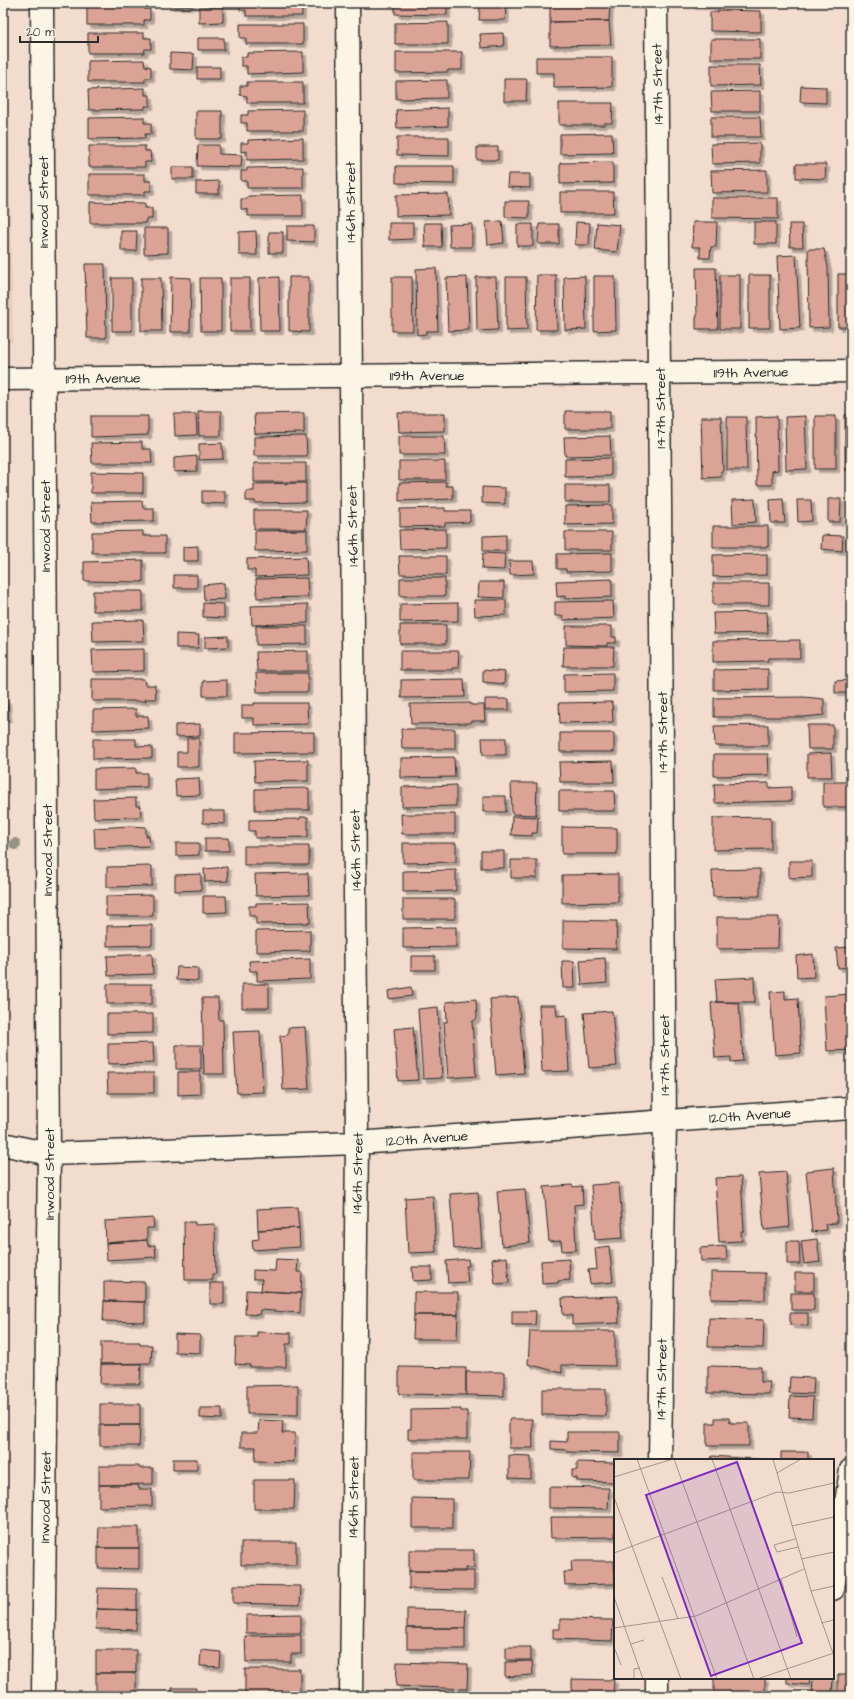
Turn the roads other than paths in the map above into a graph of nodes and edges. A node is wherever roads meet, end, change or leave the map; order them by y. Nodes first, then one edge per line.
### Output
1 (42, 3) edge
2 (348, 3) edge
3 (656, 3) edge
4 (851, 371) edge
5 (659, 374) junction
6 (350, 375) junction
7 (44, 378) junction
8 (3, 379) edge
9 (851, 1108) edge
10 (665, 1121) junction
11 (357, 1143) junction
12 (3, 1144) edge
13 (49, 1154) junction
14 (660, 1459) edge
15 (851, 1470) edge
16 (834, 1582) edge
17 (658, 1679) edge
18 (43, 1696) edge
19 (351, 1696) edge
20 (657, 1696) edge

1 - 7 street, Inwood Street
2 - 6 street, 146th Street
3 - 5 street, 147th Street
4 - 5 street, 119th Avenue
5 - 6 street, 119th Avenue
5 - 10 street, 147th Street
6 - 7 street, 119th Avenue
6 - 11 street, 146th Street
7 - 8 street, 119th Avenue
7 - 13 street, Inwood Street
9 - 10 street, 120th Avenue
10 - 11 street, 120th Avenue
10 - 14 street, 147th Street
11 - 13 street, 120th Avenue
11 - 19 street, 146th Street
12 - 13 street, 120th Avenue
13 - 18 street, Inwood Street
15 - 16 street
17 - 20 street

